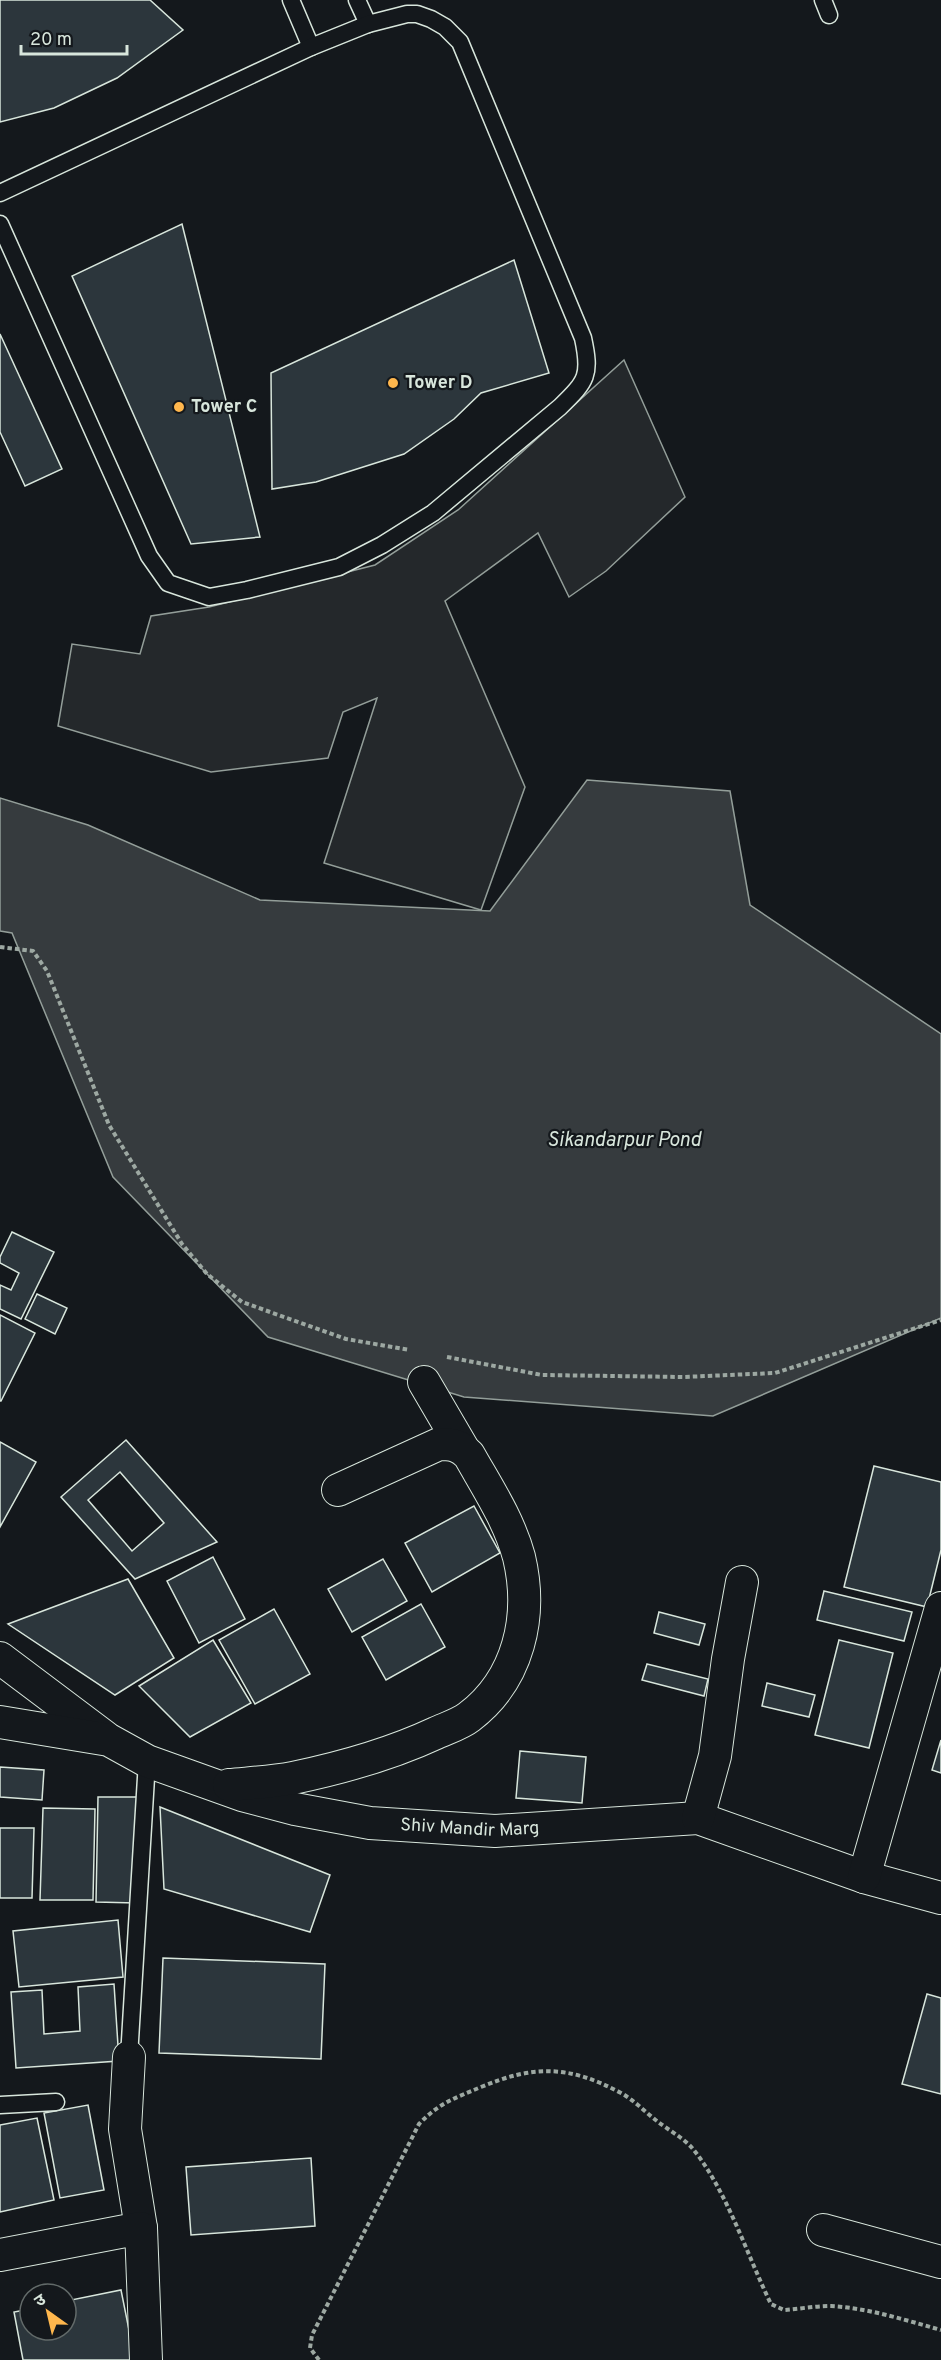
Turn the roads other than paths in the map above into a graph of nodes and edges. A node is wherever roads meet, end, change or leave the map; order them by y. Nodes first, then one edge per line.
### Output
1 (291, 0) edge
2 (357, 0) edge
3 (368, 24) junction
4 (311, 47) junction
5 (0, 193) edge
6 (0, 224) edge
7 (424, 1382) dead end
8 (462, 1447) junction
9 (338, 1490) dead end
10 (742, 1582) dead end
11 (941, 1608) edge
12 (0, 1658) edge
13 (0, 1722) edge
14 (109, 1740) junction
15 (147, 1761) junction
16 (220, 1786) junction
17 (698, 1818) junction
18 (864, 1877) junction
19 (941, 1898) edge
20 (129, 2057) joint
21 (56, 2102) dead end
22 (0, 2105) edge
23 (141, 2228) junction
24 (823, 2230) dead end
25 (0, 2255) edge
26 (941, 2262) edge
27 (146, 2360) edge

1 - 4 lane
2 - 3 lane
3 - 4 lane
3 - 6 lane
4 - 5 lane
7 - 8 street
8 - 9 street
8 - 16 street
10 - 17 street
11 - 18 street
12 - 14 street
13 - 14 street, Shiv Mandir Marg
14 - 15 street, Shiv Mandir Marg
15 - 16 street, Shiv Mandir Marg
15 - 20 lane
16 - 17 street, Shiv Mandir Marg
17 - 18 street, Shiv Mandir Marg
18 - 19 street, Shiv Mandir Marg
20 - 23 street
21 - 22 lane
23 - 25 street
23 - 27 street
24 - 26 street

